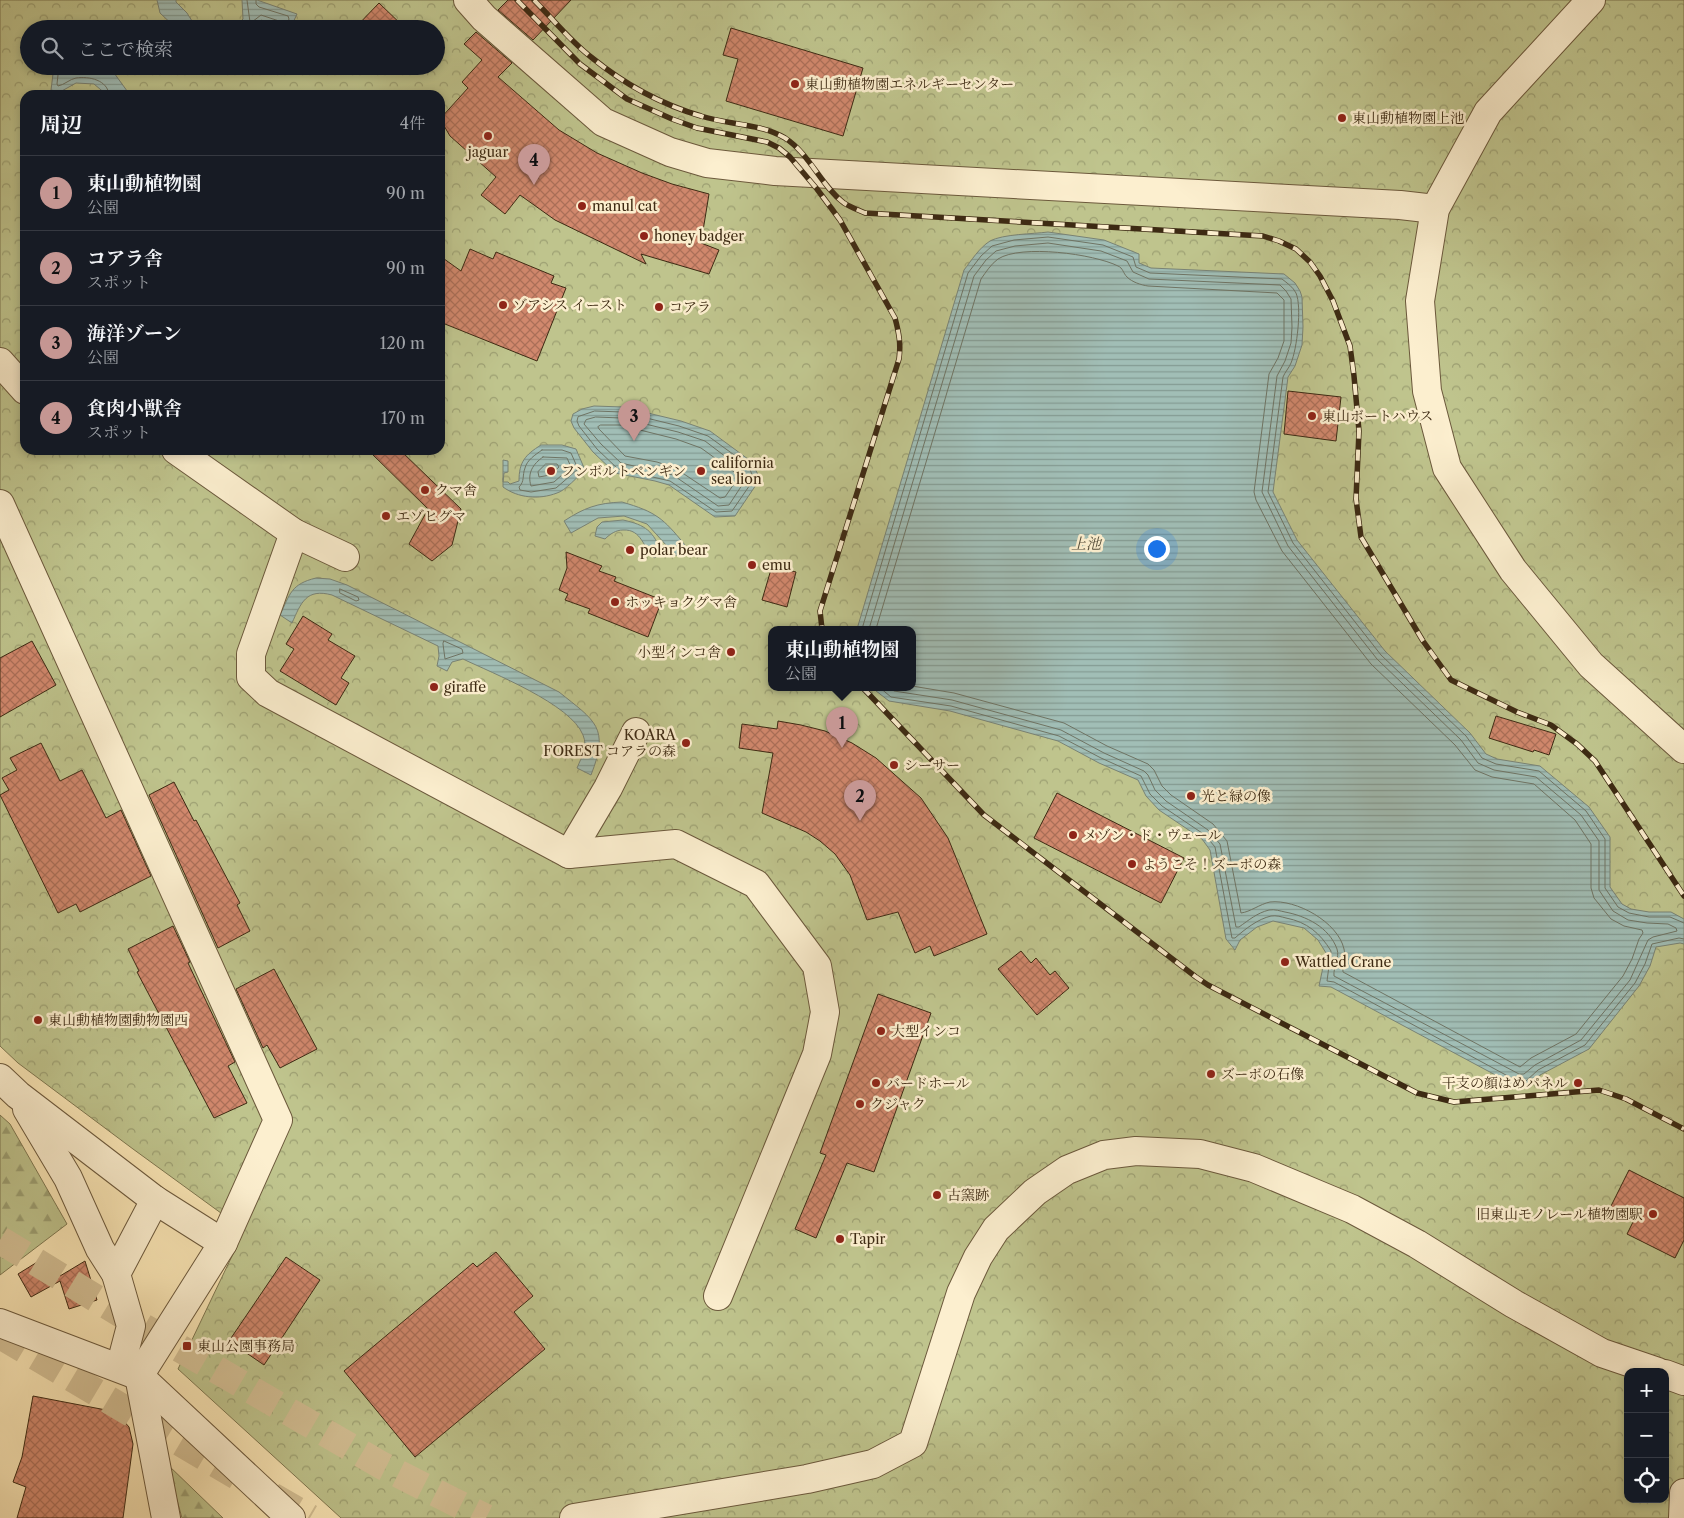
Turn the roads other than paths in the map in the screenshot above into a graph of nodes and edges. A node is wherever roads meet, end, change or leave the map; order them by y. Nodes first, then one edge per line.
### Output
1 (468, 0) edge
2 (1591, 0) edge
3 (1436, 209) junction
4 (0, 362) edge
5 (20, 384) edge
6 (183, 455) edge
7 (0, 504) edge
8 (294, 533) junction
9 (345, 557) dead end
10 (636, 732) dead end
11 (1684, 749) edge
12 (569, 854) junction
13 (9, 1086) edge
14 (155, 1200) junction
15 (223, 1243) junction
16 (116, 1274) junction
17 (718, 1296) dead end
18 (0, 1323) edge
19 (1646, 1368) edge
20 (129, 1372) junction
21 (1669, 1375) edge
22 (1684, 1381) edge
23 (1684, 1493) edge
24 (166, 1518) edge
25 (292, 1518) tunnel mouth
26 (574, 1518) edge
27 (1683, 1518) edge

1 - 3 street
2 - 3 street
3 - 11 street
4 - 5 street
6 - 8 street
7 - 15 street
8 - 9 street
8 - 12 street
10 - 12 street
12 - 17 street
13 - 14 street
13 - 16 street
14 - 15 street
14 - 16 street
15 - 20 street
16 - 20 street
18 - 20 street
19 - 26 street
20 - 24 street
20 - 25 street
21 - 22 street
23 - 27 street

